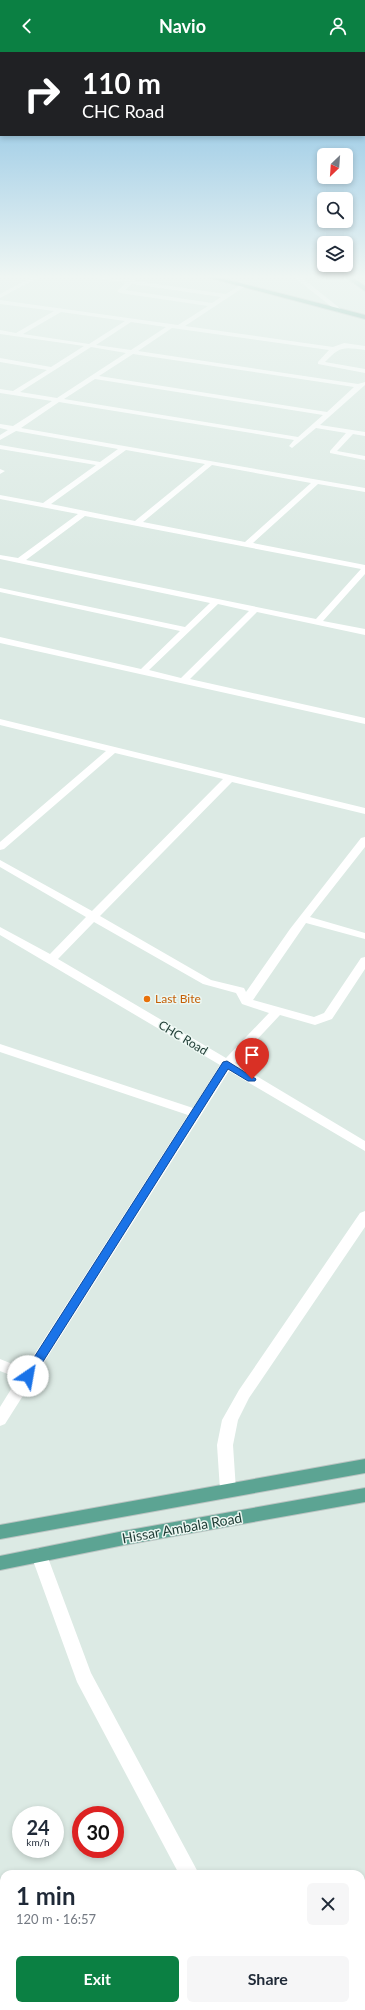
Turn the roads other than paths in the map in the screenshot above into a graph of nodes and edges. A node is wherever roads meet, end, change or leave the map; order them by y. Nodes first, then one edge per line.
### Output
1 (50, 368) edge
2 (107, 368) edge
3 (241, 368) edge
4 (350, 368) edge
5 (54, 369) joint
6 (365, 371) edge
7 (94, 377) junction
8 (365, 381) edge
9 (359, 386) junction
10 (0, 390) edge
11 (14, 393) junction
12 (58, 400) junction
13 (329, 414) junction
14 (0, 426) edge
15 (314, 426) junction
16 (14, 429) junction
17 (351, 432) junction
18 (365, 434) edge
19 (0, 438) edge
20 (300, 439) junction
21 (0, 446) edge
22 (292, 446) dead end
23 (124, 448) junction
24 (365, 458) edge
25 (211, 463) junction
26 (102, 464) junction
27 (316, 482) junction
28 (365, 490) edge
29 (0, 496) edge
30 (46, 505) junction
31 (84, 513) junction
32 (137, 523) junction
33 (247, 544) junction
34 (0, 557) edge
35 (20, 562) junction
36 (365, 568) edge
37 (0, 590) edge
38 (216, 602) junction
39 (254, 610) junction
40 (317, 622) junction
41 (186, 630) junction
42 (365, 632) edge
43 (0, 640) edge
44 (142, 672) junction
45 (183, 681) junction
46 (365, 721) edge
47 (0, 722) edge
48 (113, 750) junction
49 (230, 778) junction
50 (365, 811) edge
51 (365, 840) edge
52 (0, 847) edge
53 (0, 863) edge
54 (93, 916) junction
55 (304, 919) junction
56 (0, 930) edge
57 (365, 936) edge
58 (50, 959) junction
59 (365, 960) edge
60 (246, 1001) junction
61 (277, 1011) junction
62 (0, 1048) edge
63 (227, 1064) junction
64 (195, 1113) junction
65 (365, 1148) edge
66 (365, 1216) edge
67 (0, 1365) edge
68 (28, 1376) junction
69 (0, 1420) edge
70 (365, 1466) edge
71 (228, 1490) junction
72 (365, 1495) edge
73 (0, 1532) edge
74 (39, 1555) junction
75 (0, 1563) edge
76 (187, 1870) edge

1 - 5 street
2 - 7 street
3 - 9 street
4 - 6 street
5 - 11 street
7 - 12 street
7 - 13 street
8 - 9 street
9 - 13 street
10 - 11 street
11 - 12 street
12 - 16 street
12 - 20 street
13 - 15 street
14 - 16 street
15 - 17 street
15 - 20 street
16 - 19 street
16 - 23 street
17 - 18 street
17 - 24 street
20 - 22 street
21 - 26 street
23 - 25 street
23 - 26 street
25 - 27 street
25 - 32 street
26 - 30 street
27 - 28 street
27 - 33 street
29 - 30 street
30 - 31 street
31 - 32 street
31 - 35 street
32 - 33 street
33 - 36 street
34 - 35 street
35 - 38 street
36 - 40 street
37 - 41 street
38 - 39 street
38 - 41 street
39 - 40 street
39 - 45 street
40 - 42 street
41 - 44 street
43 - 44 street
44 - 45 street
45 - 46 street
47 - 48 street
48 - 49 street
48 - 52 street
49 - 50 street
49 - 54 street
51 - 55 street
53 - 54 street
54 - 58 street
54 - 60 street
55 - 57 street
55 - 60 street
56 - 58 street, CHC Road
58 - 63 street, CHC Road
59 - 61 street
60 - 61 street
61 - 63 street
62 - 64 street
63 - 64 street
63 - 65 street, CHC Road
64 - 68 street
66 - 71 street
67 - 68 street
68 - 69 street
70 - 71 main road
71 - 73 main road
72 - 74 main road, Hissar Ambala Road
74 - 75 main road, Hissar Ambala Road
74 - 76 street

